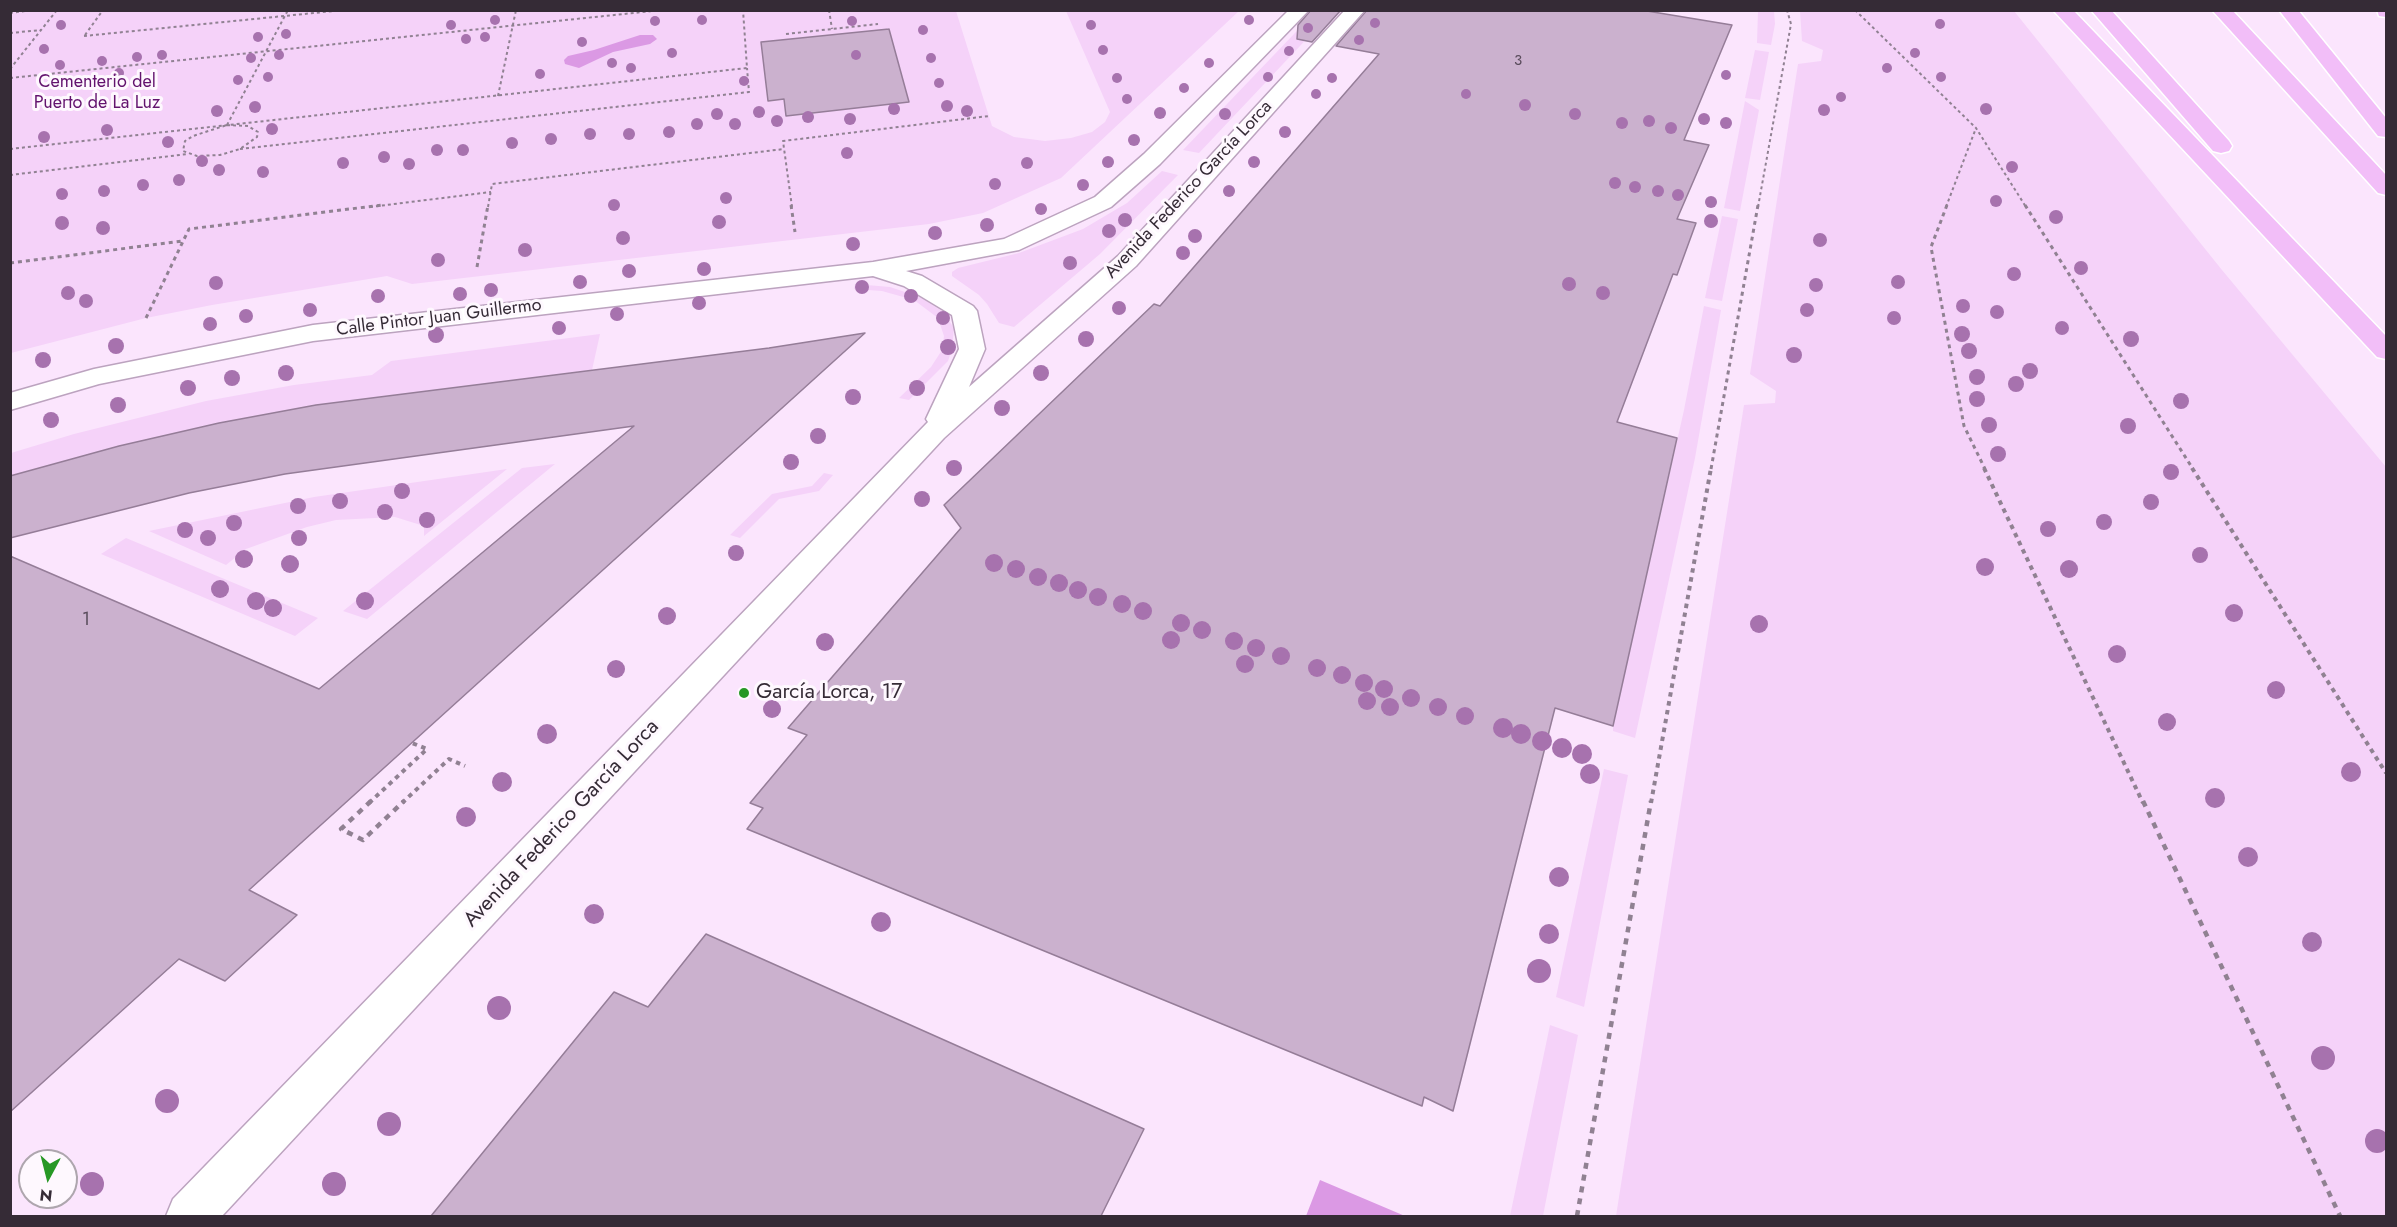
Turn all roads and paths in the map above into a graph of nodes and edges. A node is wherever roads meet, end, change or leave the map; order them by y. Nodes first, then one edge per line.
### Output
1 (33, 10) edge
2 (57, 10) edge
3 (103, 10) edge
4 (288, 10) edge
5 (345, 10) edge
6 (516, 10) edge
7 (662, 10) edge
8 (743, 10) edge
9 (829, 10) edge
10 (1300, 10) edge
11 (1356, 10) edge
12 (1787, 10) edge
13 (1855, 10) edge
14 (2062, 10) edge
15 (2100, 10) edge
16 (2221, 10) edge
17 (2288, 10) edge
18 (10, 13) edge
19 (285, 16) junction
20 (878, 24) dead end
21 (513, 26) junction
22 (832, 29) junction
23 (42, 30) junction
24 (10, 33) edge
25 (786, 34) dead end
26 (266, 51) junction
27 (747, 68) junction
28 (10, 69) edge
29 (10, 78) edge
30 (498, 96) junction
31 (989, 116) dead end
32 (227, 125) junction
33 (1976, 128) junction
34 (2386, 131) edge
35 (10, 149) edge
36 (240, 149) junction
37 (784, 149) junction
38 (188, 154) junction
39 (10, 175) edge
40 (2386, 188) edge
41 (491, 192) junction
42 (795, 239) dead end
43 (184, 241) junction
44 (10, 263) edge
45 (873, 269) junction
46 (475, 276) dead end
47 (146, 318) dead end
48 (2386, 331) edge
49 (2386, 351) edge
50 (10, 402) edge
51 (933, 432) junction
52 (412, 743) dead end
53 (465, 766) dead end
54 (2386, 773) edge
55 (190, 1216) edge
56 (1577, 1216) edge
57 (2340, 1216) edge

1 - 18 path
2 - 23 path
3 - 19 path
4 - 19 path
5 - 19 path
6 - 21 path
7 - 21 path
8 - 27 path
9 - 22 path
10 - 45 street
11 - 51 street, Avenida Federico García Lorca
12 - 56 path
13 - 33 path
14 - 49 highway
15 - 48 highway
16 - 40 highway
17 - 34 highway
19 - 26 path
20 - 22 path
21 - 26 path
21 - 30 path
22 - 25 path
23 - 24 path
23 - 28 path
26 - 29 path
26 - 32 path
27 - 30 path
27 - 36 path
30 - 32 path
31 - 37 path
32 - 35 path
32 - 36 path
32 - 38 path
33 - 54 path
33 - 57 path
36 - 38 path
37 - 41 path
37 - 42 path
38 - 39 path
41 - 43 path
41 - 46 path
43 - 44 path
43 - 47 path
45 - 50 street, Calle Pintor Juan Guillermo
45 - 51 street, Avenida Federico García Lorca
51 - 55 street, Avenida Federico García Lorca
52 - 53 path

